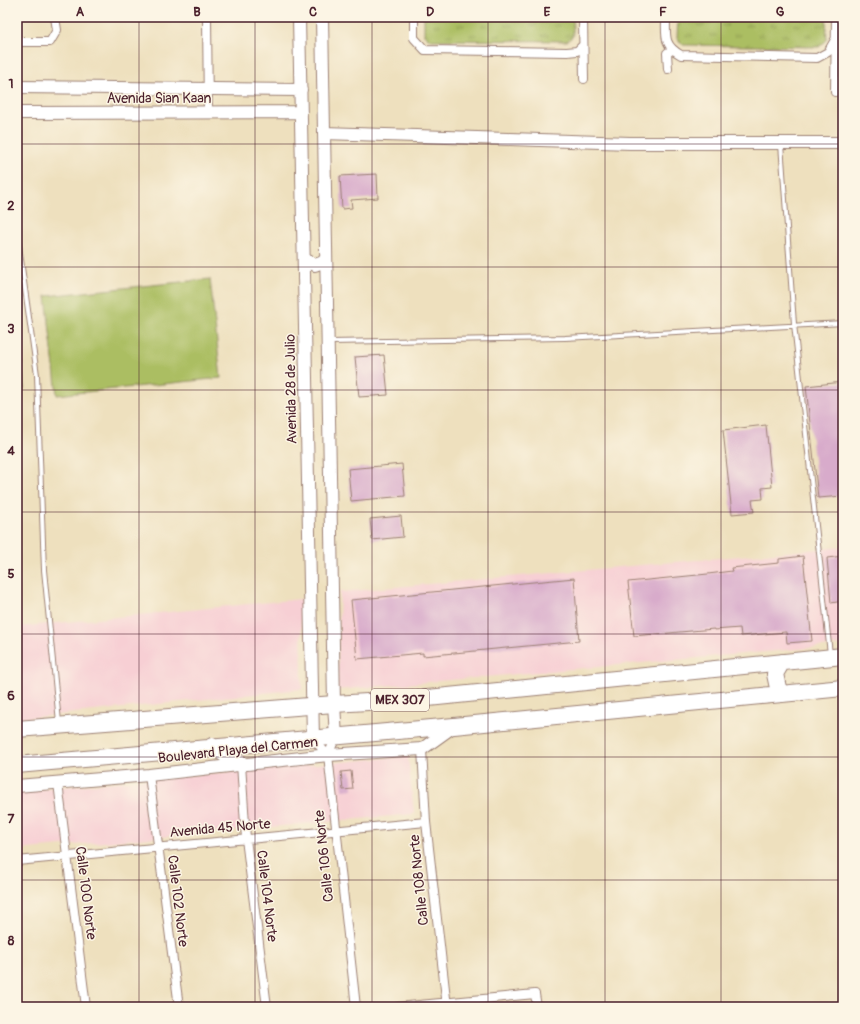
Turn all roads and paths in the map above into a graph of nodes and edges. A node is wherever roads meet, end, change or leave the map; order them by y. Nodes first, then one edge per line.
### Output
1 (55, 17) edge
2 (208, 17) edge
3 (299, 17) edge
4 (322, 17) edge
5 (414, 17) edge
6 (583, 17) edge
7 (666, 17) edge
8 (836, 17) edge
9 (836, 38) junction
10 (17, 42) edge
11 (583, 45) junction
12 (672, 50) junction
13 (668, 69) dead end
14 (584, 78) dead end
15 (17, 87) edge
16 (208, 89) junction
17 (301, 90) junction
18 (835, 92) dead end
19 (208, 112) junction
20 (301, 112) junction
21 (17, 113) edge
22 (324, 133) junction
23 (781, 143) junction
24 (843, 143) edge
25 (17, 231) edge
26 (326, 258) junction
27 (304, 259) junction
28 (843, 323) edge
29 (794, 324) junction
30 (327, 342) junction
31 (837, 656) edge
32 (782, 662) junction
33 (843, 688) edge
34 (783, 694) junction
35 (334, 704) junction
36 (311, 706) junction
37 (59, 726) junction
38 (454, 726) junction
39 (17, 729) edge
40 (336, 737) junction
41 (313, 739) junction
42 (212, 746) junction
43 (422, 749) junction
44 (328, 756) junction
45 (241, 764) junction
46 (17, 765) edge
47 (149, 775) junction
48 (58, 783) junction
49 (17, 786) edge
50 (426, 822) junction
51 (336, 831) junction
52 (246, 839) junction
53 (158, 847) junction
54 (68, 857) junction
55 (17, 861) edge
56 (446, 1004) edge
57 (86, 1007) edge
58 (178, 1007) edge
59 (268, 1007) edge
60 (356, 1007) edge
61 (398, 1007) edge
62 (537, 1007) edge

1 - 10 street
2 - 16 street
3 - 17 main road, Avenida 28 de Julio
4 - 22 main road
5 - 11 street
6 - 11 street
7 - 12 street
8 - 9 street
9 - 12 street
9 - 18 street
11 - 14 street
12 - 13 street
15 - 16 main road, Avenida Sian Kaan
16 - 17 main road, Avenida Sian Kaan
16 - 19 street
17 - 20 main road, Avenida 28 de Julio
19 - 20 main road, Avenida Sian Kaan
19 - 21 main road, Avenida Sian Kaan
20 - 27 main road, Avenida 28 de Julio
22 - 23 main road
22 - 26 main road
23 - 24 main road
23 - 29 lane
25 - 37 lane
26 - 27 main road
26 - 30 main road
27 - 36 main road, Avenida 28 de Julio
28 - 29 lane
29 - 30 lane
29 - 31 lane
30 - 35 main road
31 - 32 highway, MEX 307
32 - 34 highway
32 - 35 highway, MEX 307
33 - 34 highway, MEX 307
34 - 38 highway, MEX 307
35 - 36 highway, MEX 307
35 - 40 main road, Calle 106 Norte
36 - 37 highway, MEX 307
36 - 41 main road, Avenida 28 de Julio
37 - 39 highway, MEX 307
38 - 40 highway, MEX 307
38 - 43 main road
40 - 41 highway, MEX 307
40 - 44 street, Calle 106 Norte
41 - 42 highway, MEX 307
41 - 44 street
42 - 45 highway
42 - 46 highway, MEX 307
43 - 44 main road, Boulevard Playa del Carmen
43 - 50 street, Calle 108 Norte
44 - 45 main road, Boulevard Playa del Carmen
44 - 51 street, Calle 106 Norte
45 - 47 main road, Boulevard Playa del Carmen
45 - 52 street, Calle 104 Norte
47 - 48 main road, Boulevard Playa del Carmen
47 - 53 street, Calle 102 Norte
48 - 49 main road, Boulevard Playa del Carmen
48 - 54 street, Calle 100 Norte
50 - 51 street, Avenida 45 Norte
50 - 56 street, Calle 108 Norte
51 - 52 street, Avenida 45 Norte
51 - 60 street, Calle 106 Norte
52 - 53 street, Avenida 45 Norte
52 - 59 street, Calle 104 Norte
53 - 54 street, Avenida 45 Norte
53 - 58 street, Calle 102 Norte
54 - 55 street, Avenida 45 Norte
54 - 57 street, Calle 100 Norte
56 - 61 street
56 - 62 street

